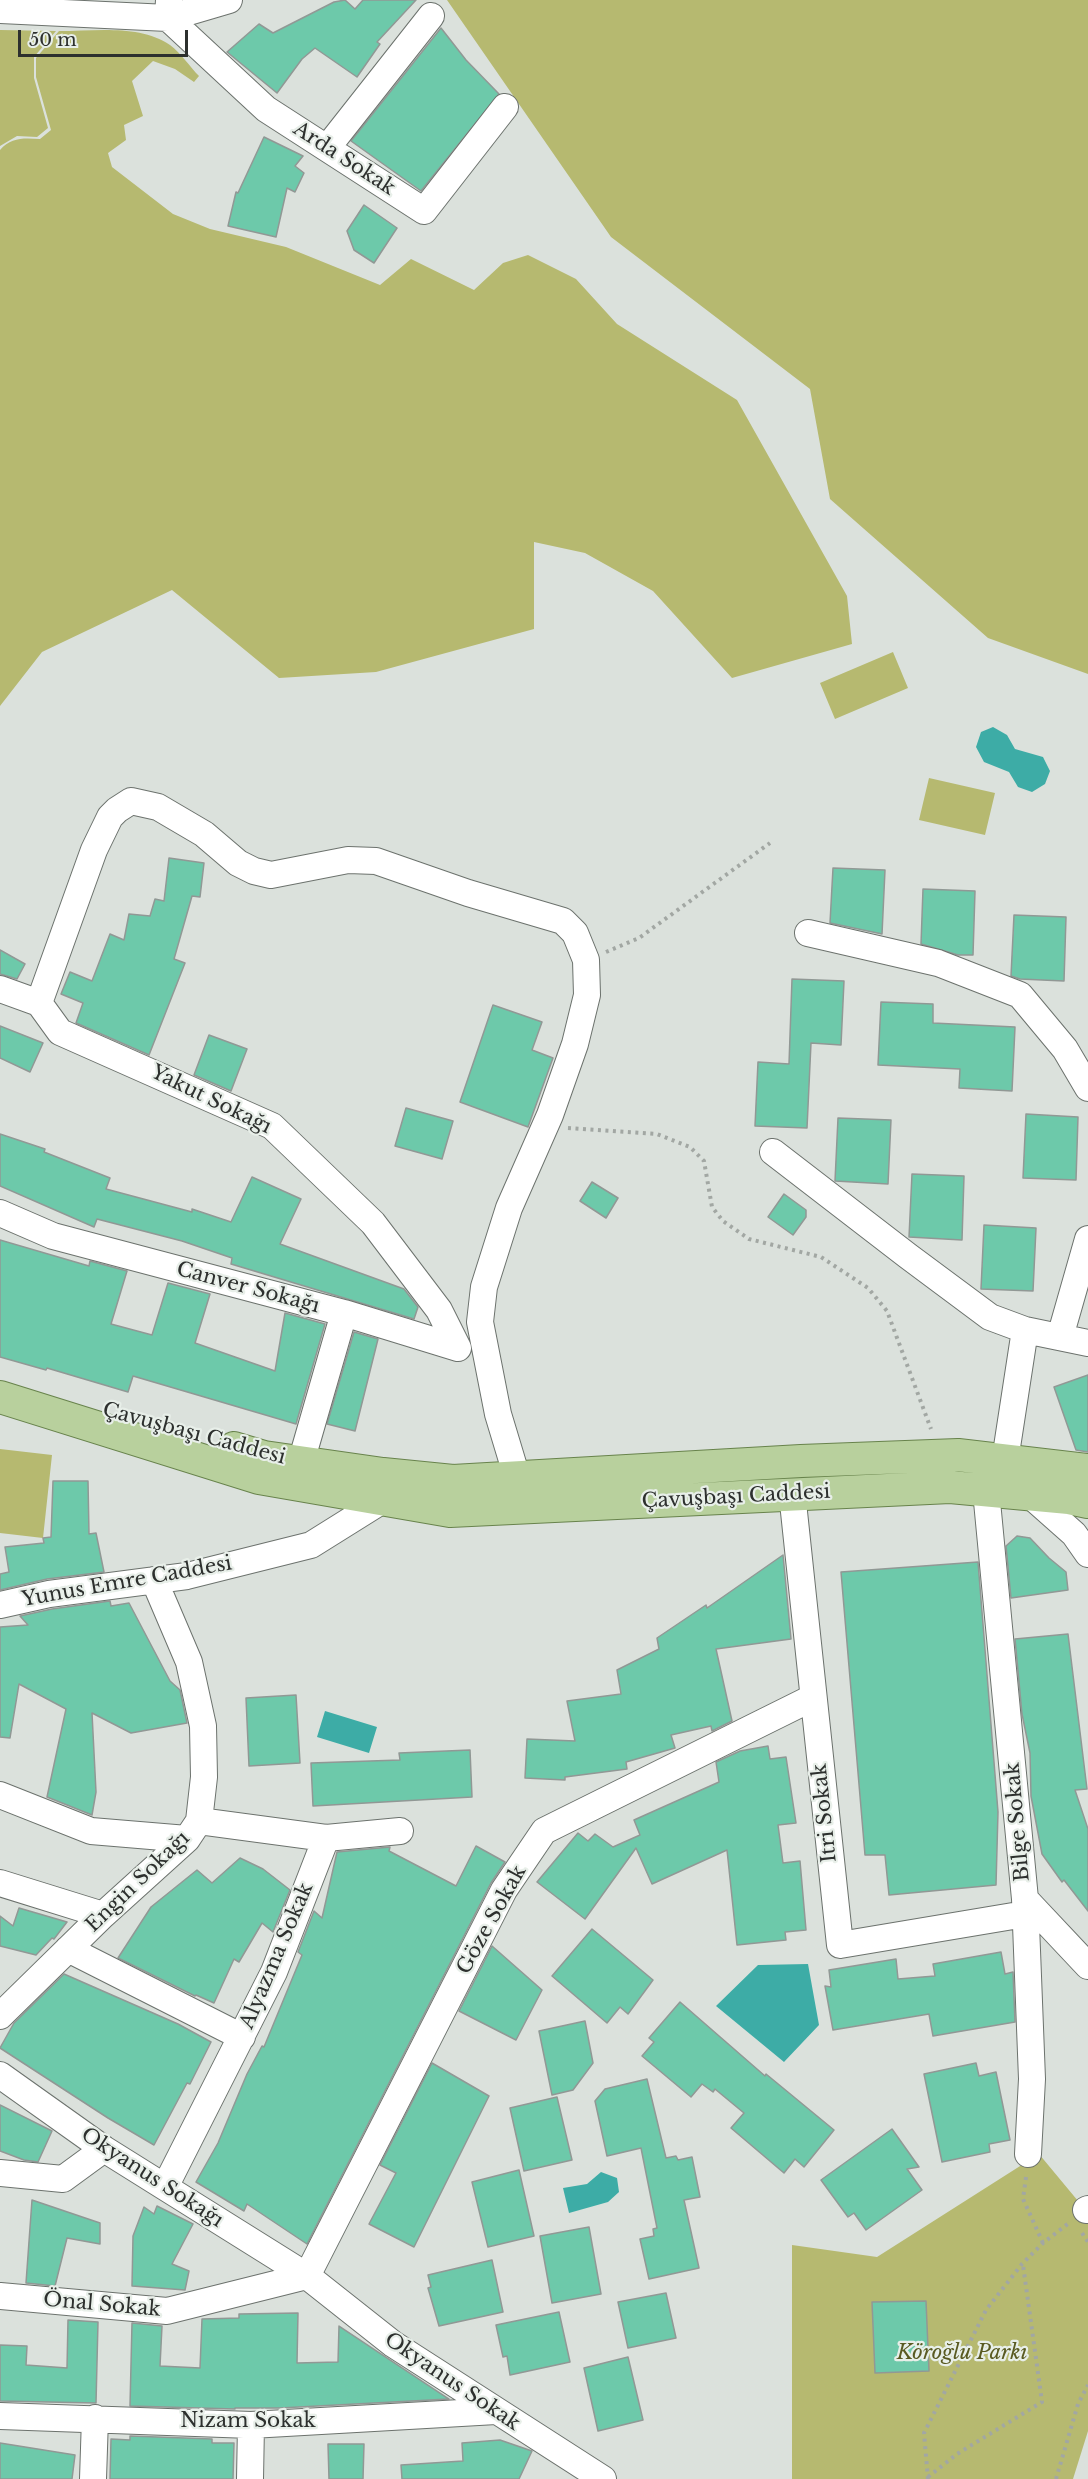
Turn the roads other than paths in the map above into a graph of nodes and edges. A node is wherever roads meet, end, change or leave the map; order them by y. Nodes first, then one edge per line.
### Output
1 (229, 0) edge
2 (168, 9) edge
3 (0, 10) edge
4 (431, 16) dead end
5 (505, 107) dead end
6 (327, 148) junction
7 (808, 933) dead end
8 (0, 989) edge
9 (39, 1003) junction
10 (1088, 1088) edge
11 (773, 1152) dead end
12 (0, 1213) edge
13 (1088, 1239) edge
14 (344, 1313) junction
15 (1025, 1330) junction
16 (1060, 1337) junction
17 (1088, 1343) edge
18 (458, 1348) junction
19 (0, 1379) edge
20 (492, 1384) junction
21 (0, 1397) edge
22 (1015, 1461) junction
23 (301, 1462) junction
24 (1088, 1470) edge
25 (517, 1477) junction
26 (387, 1487) junction
27 (986, 1491) junction
28 (792, 1494) junction
29 (1030, 1494) junction
30 (1088, 1502) edge
31 (1088, 1554) edge
32 (154, 1580) junction
33 (0, 1605) edge
34 (812, 1698) junction
35 (0, 1795) edge
36 (193, 1830) junction
37 (400, 1832) dead end
38 (326, 1838) junction
39 (0, 1883) edge
40 (1025, 1907) junction
41 (103, 1915) junction
42 (68, 1949) junction
43 (1088, 1966) edge
44 (0, 2016) edge
45 (242, 2037) junction
46 (0, 2075) edge
47 (104, 2149) junction
48 (1028, 2154) road end
49 (0, 2174) edge
50 (165, 2187) junction
51 (307, 2277) junction
52 (0, 2296) edge
53 (496, 2411) junction
54 (0, 2416) edge
55 (95, 2418) junction
56 (251, 2425) junction
57 (93, 2479) edge
58 (250, 2479) edge
59 (603, 2479) edge

1 - 2 street
2 - 3 street
2 - 6 street, Arda Sokak
4 - 6 street
5 - 6 street, Arda Sokak
7 - 10 street
8 - 9 street
9 - 18 street, Yakut Sokağı
9 - 20 street
11 - 15 street
12 - 14 street, Canver Sokağı
13 - 16 street
14 - 18 street, Canver Sokağı
14 - 23 street
15 - 16 street
15 - 22 street
16 - 17 street
18 - 20 street
19 - 23 main road, Çavuşbaşı Caddesi
20 - 25 street
21 - 26 main road, Çavuşbaşı Caddesi
22 - 24 main road, Çavuşbaşı Caddesi
22 - 25 main road, Çavuşbaşı Caddesi
22 - 29 street
23 - 26 main road, Çavuşbaşı Caddesi
25 - 26 main road, Çavuşbaşı Caddesi
26 - 28 main road, Çavuşbaşı Caddesi
26 - 32 street, Yunus Emre Caddesi
27 - 28 main road, Çavuşbaşı Caddesi
27 - 29 main road, Çavuşbaşı Caddesi
27 - 40 street, Bilge Sokak
28 - 34 street, Itri Sokak
29 - 30 main road, Çavuşbaşı Caddesi
29 - 31 street
32 - 33 street, Yunus Emre Caddesi
32 - 36 street, Engin Sokağı
34 - 40 street, Itri Sokak
34 - 51 street, Göze Sokak
35 - 36 street
36 - 38 street
36 - 41 street, Engin Sokağı
37 - 38 street
38 - 45 street, Alyazma Sokak
39 - 41 street
40 - 43 street
40 - 48 street, Bilge Sokak
41 - 42 street, Engin Sokağı
42 - 44 street, Engin Sokağı
42 - 45 street
45 - 50 street, Alyazma Sokak
46 - 47 street, Okyanus Sokağı
47 - 49 street
47 - 50 street, Okyanus Sokağı
50 - 51 street, Okyanus Sokağı
51 - 52 street, Önal Sokak
51 - 53 street, Okyanus Sokak
53 - 56 street, Nizam Sokak
53 - 59 street, Okyanus Sokak
54 - 55 street, Nizam Sokak
55 - 56 street, Nizam Sokak
55 - 57 street
56 - 58 street

